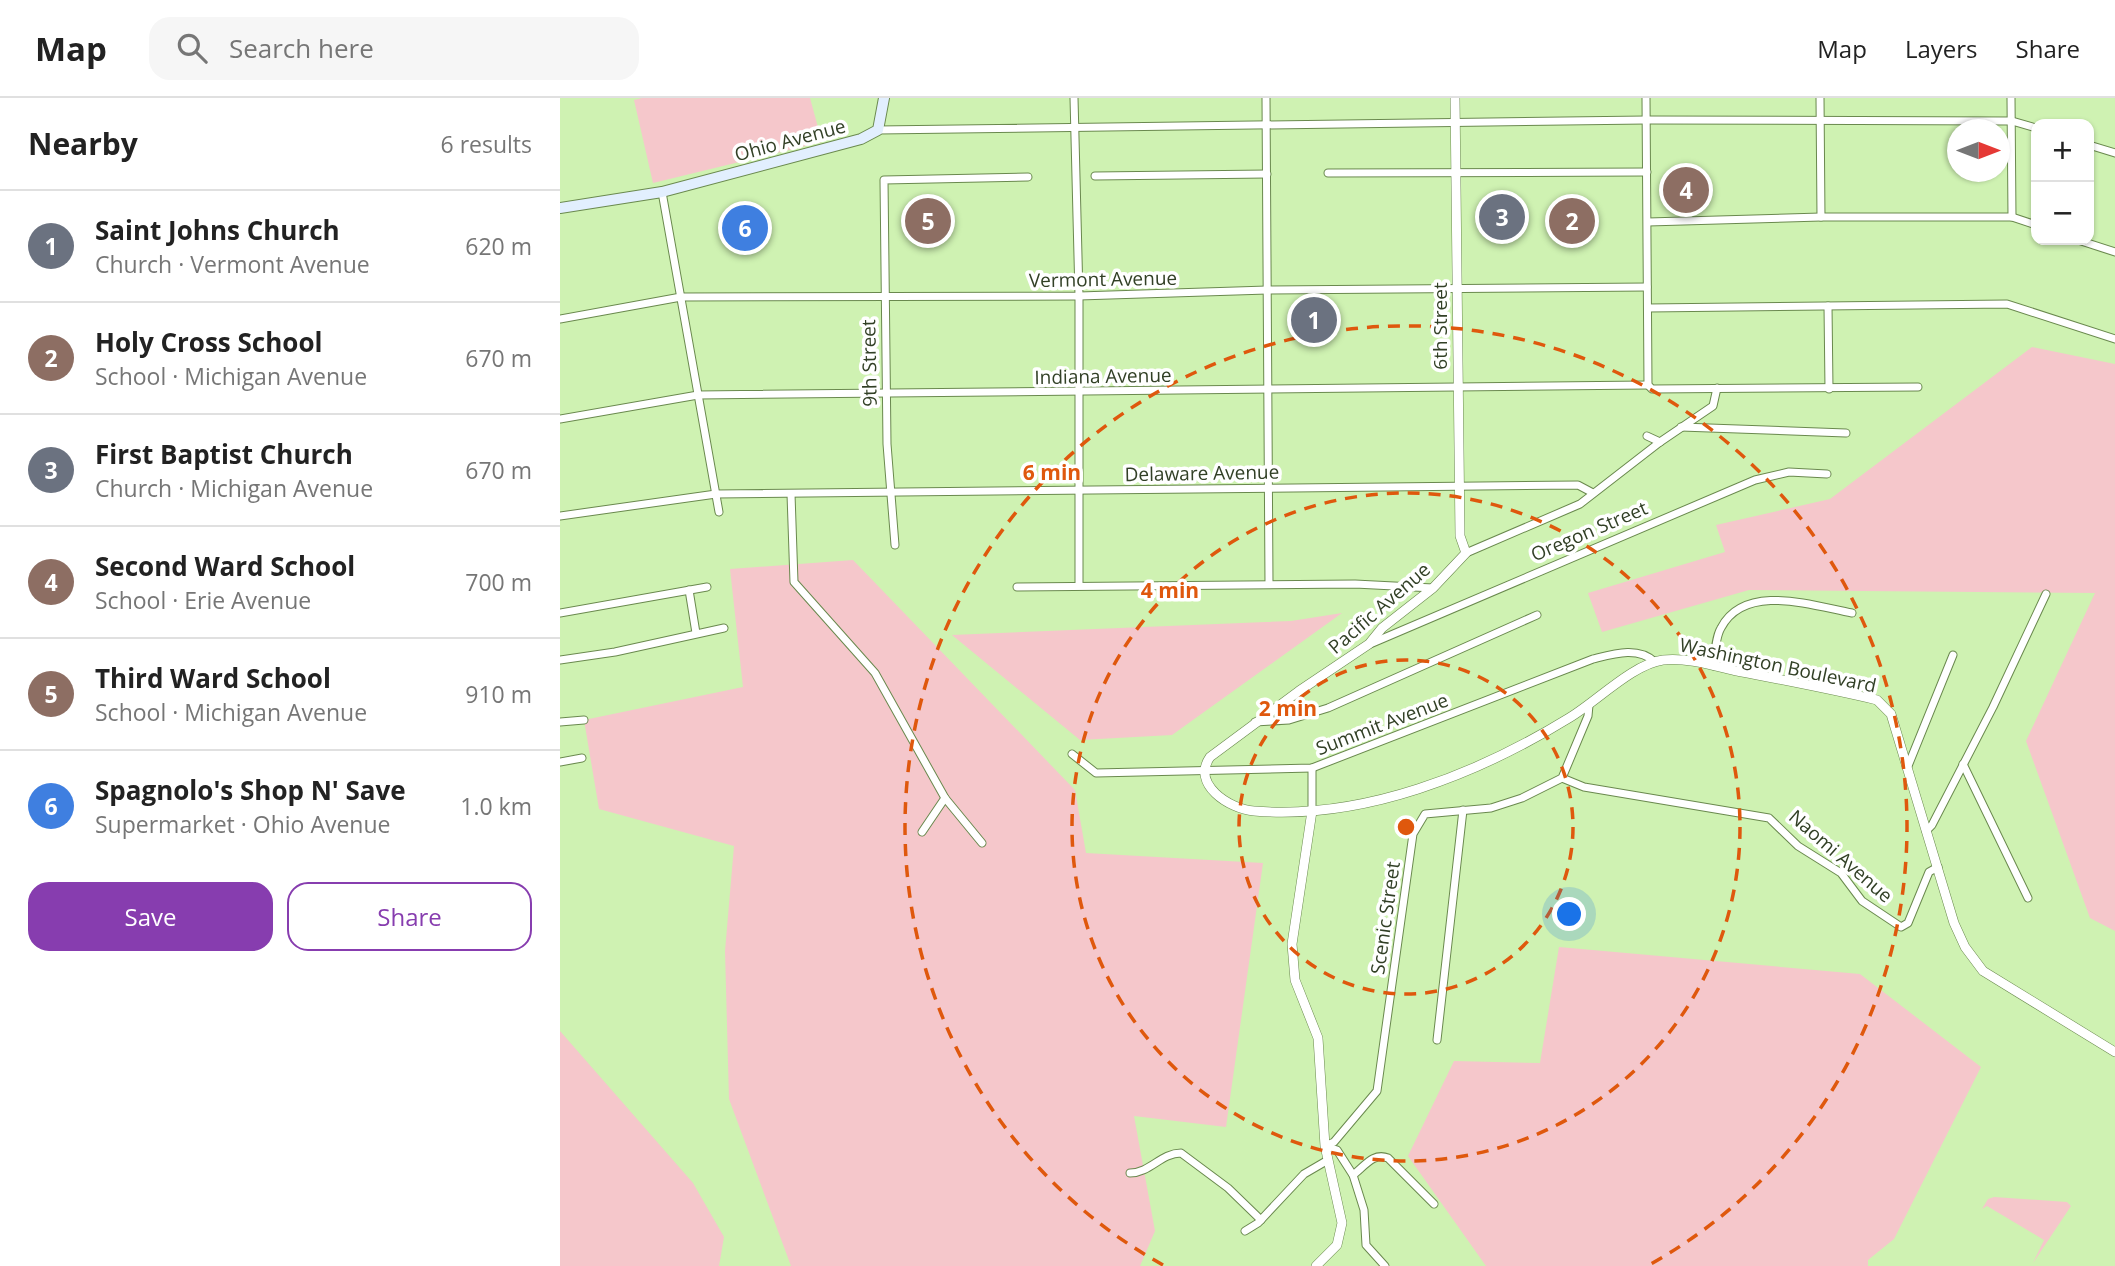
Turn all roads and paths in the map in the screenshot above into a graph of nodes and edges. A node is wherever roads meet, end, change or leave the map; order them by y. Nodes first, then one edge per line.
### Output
1 (884, 98) edge
2 (1074, 98) edge
3 (1266, 98) edge
4 (1455, 98) edge
5 (1646, 98) edge
6 (1820, 98) edge
7 (2011, 98) edge
8 (1646, 120) junction
9 (1820, 120) junction
10 (2012, 121) junction
11 (1456, 124) junction
12 (1266, 125) junction
13 (1075, 127) junction
14 (2031, 127) edge
15 (878, 130) junction
16 (2094, 147) edge
17 (2115, 153) edge
18 (1647, 172) junction
19 (1328, 173) dead end
20 (1456, 173) junction
21 (1267, 174) junction
22 (1094, 176) dead end
23 (1028, 177) dead end
24 (662, 192) junction
25 (560, 208) edge
26 (1821, 217) junction
27 (2012, 217) junction
28 (1648, 222) junction
29 (2031, 223) edge
30 (2093, 245) edge
31 (2115, 252) edge
32 (1647, 287) junction
33 (1267, 290) junction
34 (1458, 290) junction
35 (885, 294) junction
36 (1079, 296) junction
37 (681, 297) junction
38 (1828, 306) junction
39 (1648, 308) junction
40 (560, 319) edge
41 (2115, 339) edge
42 (1458, 387) junction
43 (1650, 387) junction
44 (1918, 387) dead end
45 (1717, 388) junction
46 (1829, 389) junction
47 (1268, 390) junction
48 (1077, 392) junction
49 (887, 394) junction
50 (698, 395) junction
51 (560, 419) edge
52 (1681, 427) junction
53 (1846, 433) dead end
54 (1647, 436) dead end
55 (1660, 442) junction
56 (1826, 474) dead end
57 (1459, 486) junction
58 (1269, 487) junction
59 (889, 491) junction
60 (1079, 491) junction
61 (1593, 493) junction
62 (716, 494) junction
63 (792, 494) junction
64 (719, 512) dead end
65 (560, 516) edge
66 (895, 545) dead end
67 (1466, 553) junction
68 (1269, 584) junction
69 (1079, 585) junction
70 (707, 587) dead end
71 (1017, 587) dead end
72 (1433, 588) junction
73 (689, 590) junction
74 (2046, 594) dead end
75 (560, 613) edge
76 (1852, 614) dead end
77 (1537, 615) dead end
78 (724, 628) dead end
79 (696, 633) junction
80 (1369, 644) junction
81 (1953, 655) dead end
82 (560, 660) edge
83 (1655, 662) junction
84 (1714, 666) junction
85 (1588, 705) junction
86 (584, 720) dead end
87 (560, 722) edge
88 (1255, 722) junction
89 (1072, 754) dead end
90 (582, 758) dead end
91 (560, 762) edge
92 (1963, 764) junction
93 (1908, 766) junction
94 (1312, 768) junction
95 (1204, 771) junction
96 (1562, 778) junction
97 (945, 798) junction
98 (1464, 810) junction
99 (1312, 811) junction
100 (1926, 831) junction
101 (922, 832) dead end
102 (982, 843) dead end
103 (1938, 867) junction
104 (2028, 898) dead end
105 (1437, 1040) dead end
106 (2115, 1052) edge
107 (1325, 1146) junction
108 (1328, 1160) junction
109 (1130, 1173) dead end
110 (1353, 1175) junction
111 (1434, 1204) dead end
112 (1261, 1220) junction
113 (1245, 1231) dead end
114 (1316, 1266) edge
115 (1385, 1266) edge

1 - 15 main road
2 - 13 street
3 - 12 street
4 - 11 street, 6th Street
5 - 8 street
6 - 9 street
7 - 10 street
8 - 9 street, Ohio Avenue
8 - 11 street, Ohio Avenue
8 - 18 street
9 - 10 street, Ohio Avenue
9 - 26 street
10 - 14 street, Ohio Avenue
10 - 27 street
11 - 12 street, Ohio Avenue
11 - 20 street, 6th Street
12 - 13 street, Ohio Avenue
12 - 21 street
13 - 15 street, Ohio Avenue
13 - 36 street
15 - 24 main road, Ohio Avenue
16 - 17 street
18 - 20 street
18 - 28 street
19 - 20 street
20 - 34 street, 6th Street
21 - 22 street
21 - 33 street
23 - 35 street, 9th Street
24 - 25 main road, Ohio Avenue
24 - 37 street
26 - 27 street
26 - 28 street
27 - 29 street
28 - 32 street
30 - 31 street
32 - 34 street, Vermont Avenue
32 - 39 street
33 - 34 street, Vermont Avenue
33 - 36 street, Vermont Avenue
33 - 47 street
34 - 42 street, 6th Street
35 - 36 street, Vermont Avenue
35 - 37 street, Vermont Avenue
35 - 49 street, 9th Street
36 - 48 street
37 - 40 street, Vermont Avenue
37 - 50 street
38 - 39 street
38 - 41 street
38 - 46 street
39 - 43 street
42 - 43 street, Indiana Avenue
42 - 47 street, Indiana Avenue
42 - 57 street, 6th Street
43 - 45 street, Indiana Avenue
44 - 46 street, Indiana Avenue
45 - 46 street, Indiana Avenue
45 - 52 street, Pacific Avenue
47 - 48 street, Indiana Avenue
47 - 58 street
48 - 49 street, Indiana Avenue
48 - 60 street
49 - 50 street, Indiana Avenue
49 - 59 street, 9th Street
50 - 51 street, Indiana Avenue
50 - 62 street
52 - 53 street
52 - 55 street, Pacific Avenue
54 - 55 street
55 - 61 street, Pacific Avenue
56 - 80 street, Oregon Street
57 - 58 street, Delaware Avenue
57 - 61 street, Delaware Avenue
57 - 67 street, 6th Street
58 - 60 street, Delaware Avenue
58 - 68 street
59 - 60 street, Delaware Avenue
59 - 63 street, Delaware Avenue
59 - 66 street, 9th Street
60 - 69 street
61 - 67 street, Pacific Avenue
62 - 63 street, Delaware Avenue
62 - 64 street
62 - 65 street, Delaware Avenue
63 - 97 street
67 - 72 street, Pacific Avenue
68 - 69 street
68 - 72 street
69 - 71 street
70 - 73 street
72 - 80 street, Pacific Avenue
73 - 75 street
73 - 79 street
74 - 92 street
76 - 84 street
77 - 88 street
78 - 79 street
79 - 82 street
80 - 88 street, Pacific Avenue
81 - 93 street
83 - 84 street, Washington Boulevard
83 - 85 street, Washington Boulevard
83 - 94 street, Summit Avenue
84 - 93 street, Washington Boulevard
85 - 96 street
85 - 99 street, Washington Boulevard
86 - 87 street
88 - 95 street, Pacific Avenue
89 - 95 street, Summit Avenue
90 - 91 street
92 - 100 street
92 - 104 street
93 - 100 street, Washington Boulevard
94 - 95 street, Summit Avenue
94 - 99 street
95 - 99 street
96 - 98 street, Scenic Street
96 - 103 street, Naomi Avenue
97 - 101 street
97 - 102 street
98 - 105 street
98 - 107 street, Scenic Street
99 - 107 street
100 - 103 street, Washington Boulevard
103 - 106 street, Washington Boulevard
107 - 108 street
107 - 110 street
108 - 112 street
108 - 114 street
109 - 112 street
110 - 111 street
110 - 115 street
112 - 113 street

